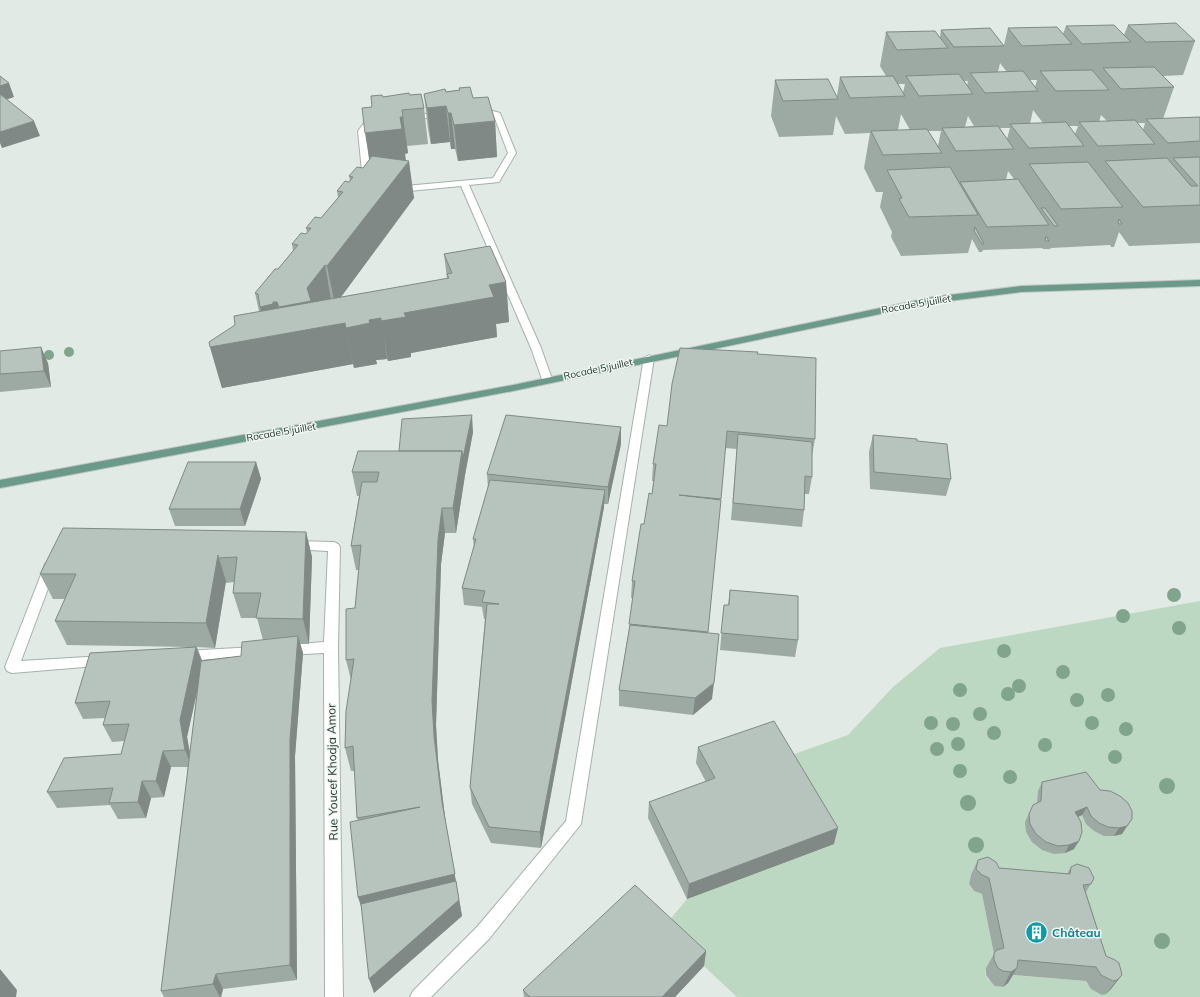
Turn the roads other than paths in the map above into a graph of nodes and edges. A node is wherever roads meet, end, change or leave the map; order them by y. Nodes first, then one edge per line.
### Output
1 (464, 184) junction
2 (1200, 283) edge
3 (649, 358) junction
4 (547, 380) junction
5 (0, 484) edge
6 (279, 546) edge
7 (53, 558) edge
8 (331, 648) junction
9 (171, 657) edge
10 (116, 660) edge
11 (334, 997) edge
12 (419, 997) edge

1 - 1 street
1 - 4 street
2 - 3 main road, Rocade 5 juillet
3 - 4 main road, Rocade 5 juillet
3 - 12 street
4 - 5 main road, Rocade 5 juillet
6 - 8 street, Rue Youcef Khodja Amor
7 - 10 street
8 - 9 street
8 - 11 street, Rue Youcef Khodja Amor

